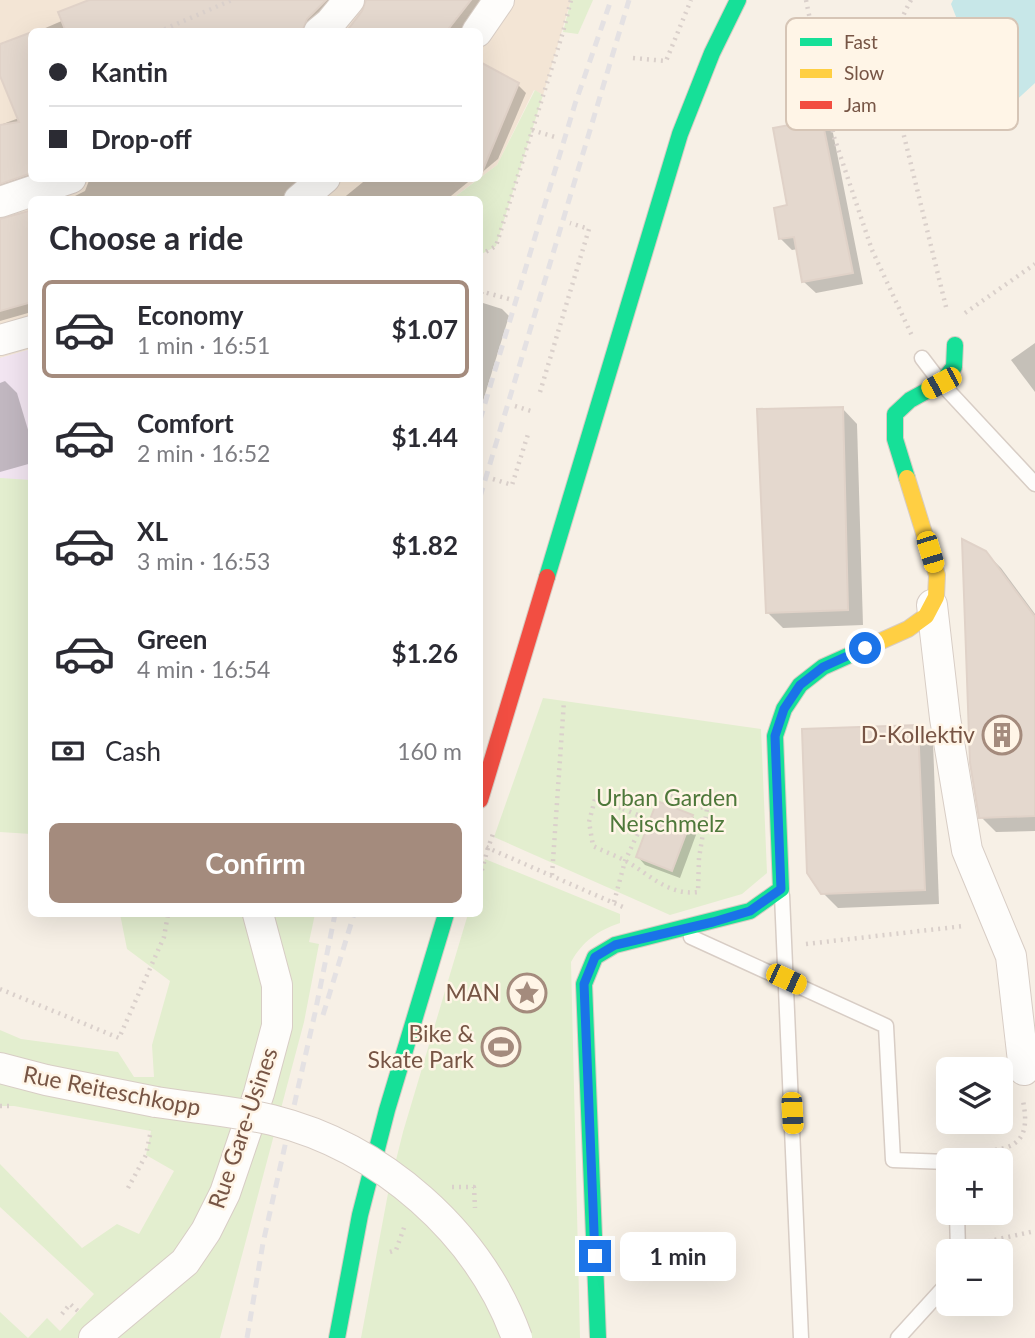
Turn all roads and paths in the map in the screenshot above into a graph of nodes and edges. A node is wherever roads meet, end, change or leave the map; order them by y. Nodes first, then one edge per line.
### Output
1 (232, 0) edge
2 (349, 0) edge
3 (499, 0) edge
4 (571, 0) edge
5 (691, 0) edge
6 (738, 0) edge
7 (806, 0) edge
8 (911, 0) edge
9 (810, 18) edge
10 (901, 18) edge
11 (167, 28) edge
12 (324, 28) edge
13 (480, 28) edge
14 (633, 58) dead end
15 (533, 130) junction
16 (833, 130) edge
17 (903, 130) edge
18 (558, 138) dead end
19 (59, 182) edge
20 (321, 182) edge
21 (304, 196) edge
22 (0, 202) edge
23 (570, 223) dead end
24 (483, 253) edge
25 (1035, 264) edge
26 (483, 292) edge
27 (509, 299) dead end
28 (950, 323) junction
29 (28, 332) edge
30 (0, 340) edge
31 (955, 345) joint
32 (922, 358) joint
33 (941, 383) junction
34 (540, 392) dead end
35 (515, 406) dead end
36 (534, 412) dead end
37 (529, 430) dead end
38 (493, 479) dead end
39 (1035, 484) edge
40 (932, 605) junction
41 (564, 701) dead end
42 (483, 790) edge
43 (623, 809) junction
44 (625, 861) junction
45 (483, 866) edge
46 (552, 875) junction
47 (781, 889) junction
48 (614, 902) junction
49 (626, 908) dead end
50 (167, 917) edge
51 (259, 917) edge
52 (445, 917) edge
53 (972, 925) dead end
54 (675, 930) junction
55 (784, 947) junction
56 (786, 979) junction
57 (0, 989) edge
58 (0, 1068) edge
59 (1024, 1070) dead end
60 (156, 1102) junction
61 (0, 1106) edge
62 (14, 1106) dead end
63 (1026, 1117) dead end
64 (1009, 1148) edge
65 (936, 1158) edge
66 (128, 1188) dead end
67 (414, 1194) junction
68 (1035, 1231) edge
69 (1003, 1239) edge
70 (385, 1248) dead end
71 (936, 1296) edge
72 (94, 1338) edge
73 (337, 1338) edge
74 (517, 1338) edge
75 (598, 1338) edge
76 (802, 1338) edge
77 (898, 1338) edge

1 - 11 path
2 - 12 street
3 - 13 street
4 - 15 path
5 - 14 path
6 - 42 main road
7 - 9 path
8 - 10 path
15 - 18 path
15 - 24 path
16 - 32 path
17 - 28 path
19 - 22 street
20 - 21 street
23 - 34 path
25 - 28 path
26 - 27 path
28 - 31 path
29 - 30 street
31 - 33 main road
32 - 33 lane
33 - 39 lane
33 - 40 main road
35 - 36 path
37 - 38 path
40 - 47 main road
40 - 59 street
41 - 46 path
43 - 44 path
43 - 44 path
43 - 44 path
44 - 48 path
45 - 46 path
46 - 48 path
47 - 54 main road
47 - 55 lane
48 - 49 path
50 - 57 path
51 - 72 street, Rue Gare-Usines
52 - 73 main road
53 - 55 path
54 - 56 lane
54 - 75 main road
55 - 56 lane
56 - 65 lane
56 - 76 lane
58 - 60 street, Rue Reiteschkopp
60 - 66 path
60 - 67 street, Rue Reiteschkopp, bridge
61 - 62 path
63 - 64 path
67 - 70 path
67 - 74 street, Rue Reiteschkopp, bridge
68 - 69 path
71 - 77 lane

